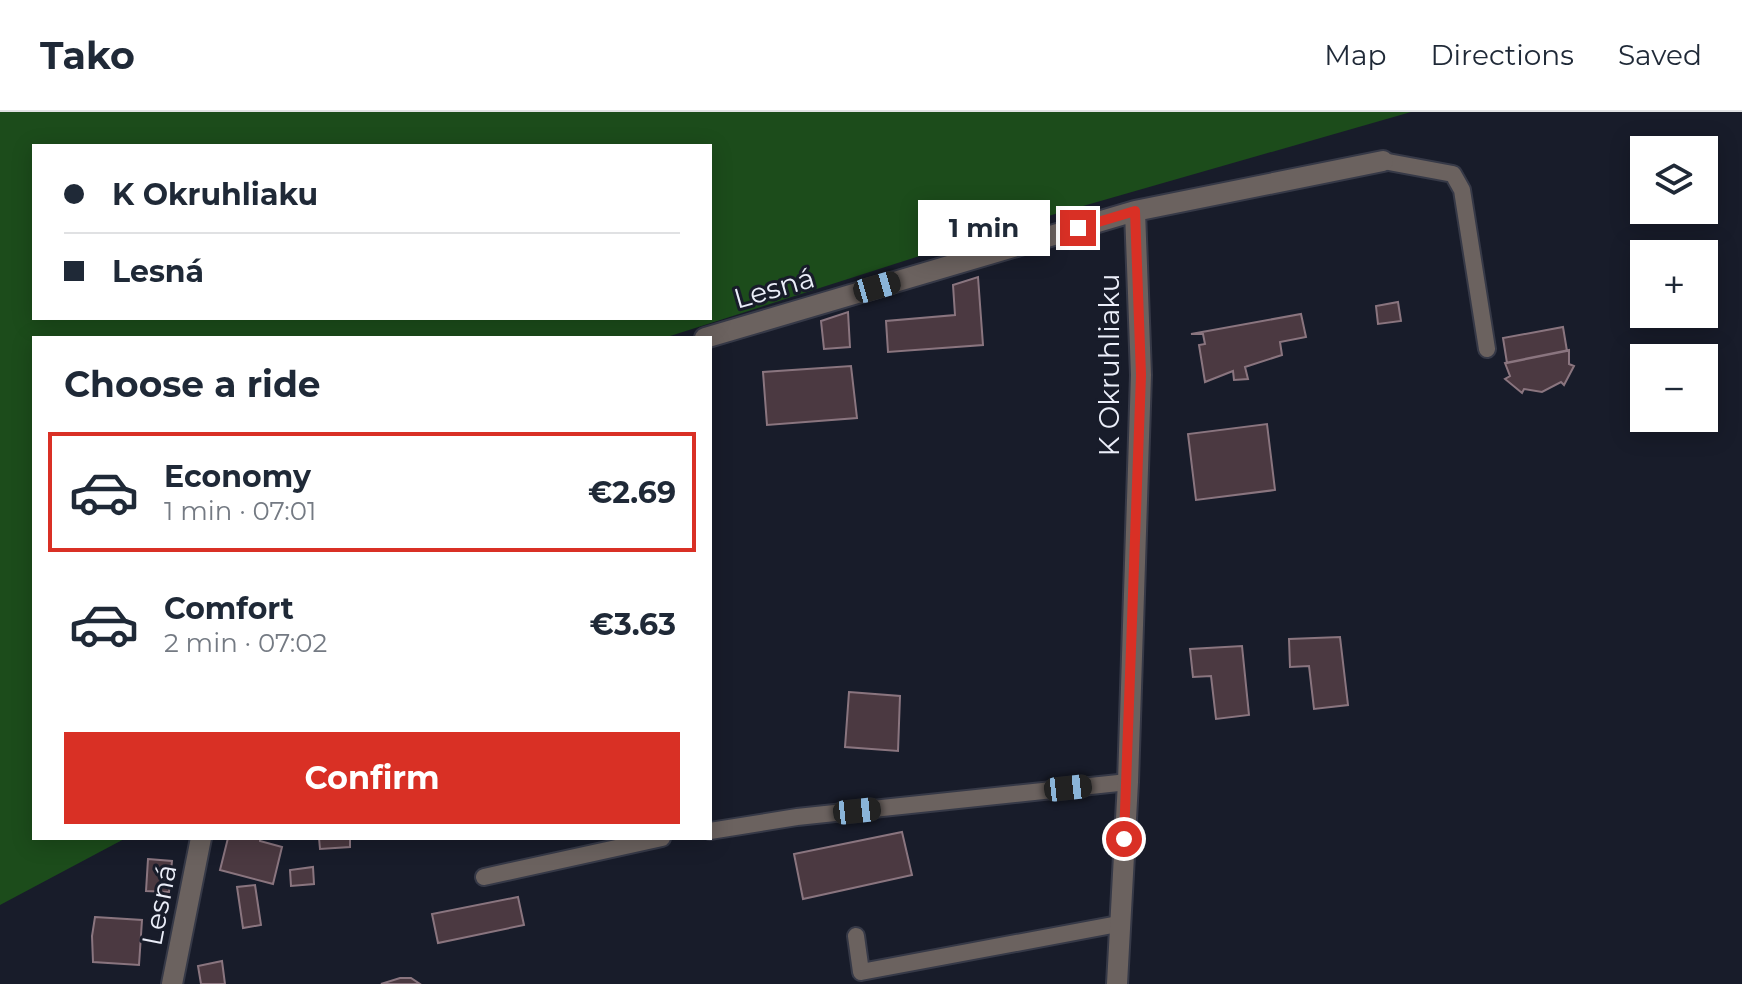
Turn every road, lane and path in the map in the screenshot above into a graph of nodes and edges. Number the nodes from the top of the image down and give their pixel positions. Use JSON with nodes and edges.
{"nodes":[{"id":1,"x":1383,"y":161,"type":"joint"},
{"id":2,"x":1135,"y":211,"type":"junction"},
{"id":3,"x":712,"y":336,"type":"edge"},
{"id":4,"x":1487,"y":349,"type":"dead end"},
{"id":5,"x":1128,"y":782,"type":"junction"},
{"id":6,"x":712,"y":831,"type":"edge"},
{"id":7,"x":201,"y":840,"type":"edge"},
{"id":8,"x":653,"y":840,"type":"edge"},
{"id":9,"x":484,"y":877,"type":"dead end"},
{"id":10,"x":1118,"y":924,"type":"junction"},
{"id":11,"x":856,"y":936,"type":"dead end"},
{"id":12,"x":172,"y":984,"type":"edge"},
{"id":13,"x":1117,"y":984,"type":"edge"}],
"edges":[{"from":1,"to":2,"type":"street"},
{"from":1,"to":4,"type":"lane"},
{"from":2,"to":3,"type":"street","name":"Lesná"},
{"from":2,"to":5,"type":"street","name":"K Okruhliaku"},
{"from":5,"to":6,"type":"lane"},
{"from":5,"to":10,"type":"street","name":"K Okruhliaku"},
{"from":7,"to":12,"type":"street","name":"Lesná"},
{"from":8,"to":9,"type":"lane"},
{"from":10,"to":11,"type":"lane"},
{"from":10,"to":13,"type":"street","name":"K Okruhliaku"}]}
